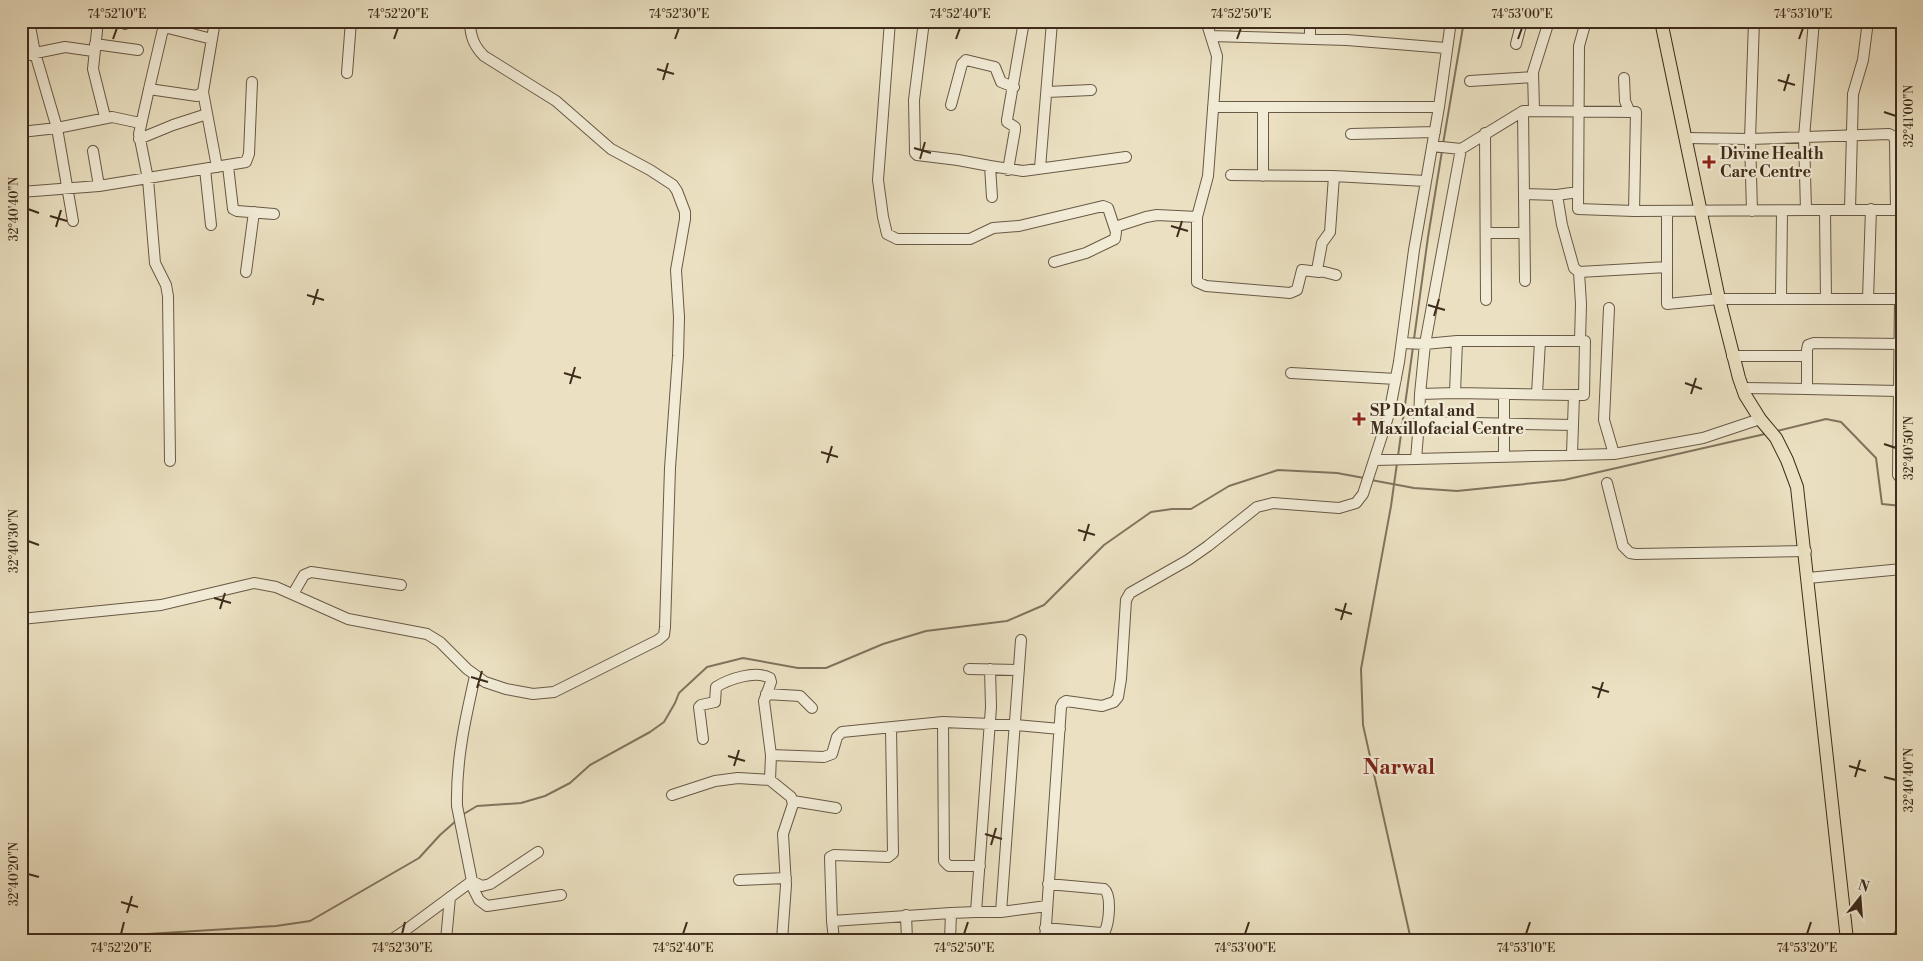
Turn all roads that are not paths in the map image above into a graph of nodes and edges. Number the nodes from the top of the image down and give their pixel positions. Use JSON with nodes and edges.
{"nodes":[{"id":1,"x":29,"y":21,"type":"edge"},
{"id":2,"x":98,"y":21,"type":"edge"},
{"id":3,"x":215,"y":21,"type":"edge"},
{"id":4,"x":351,"y":21,"type":"edge"},
{"id":5,"x":470,"y":21,"type":"edge"},
{"id":6,"x":890,"y":21,"type":"edge"},
{"id":7,"x":1206,"y":21,"type":"edge"},
{"id":8,"x":1310,"y":21,"type":"edge"},
{"id":9,"x":1451,"y":21,"type":"edge"},
{"id":10,"x":1522,"y":21,"type":"edge"},
{"id":11,"x":1549,"y":21,"type":"edge"},
{"id":12,"x":1586,"y":21,"type":"edge"},
{"id":13,"x":1661,"y":21,"type":"edge"},
{"id":14,"x":1754,"y":21,"type":"edge"},
{"id":15,"x":1814,"y":21,"type":"edge"},
{"id":16,"x":1868,"y":21,"type":"edge"},
{"id":17,"x":1024,"y":22,"type":"edge"},
{"id":18,"x":1053,"y":22,"type":"edge"},
{"id":19,"x":923,"y":29,"type":"dead end"},
{"id":20,"x":1211,"y":36,"type":"junction"},
{"id":21,"x":1310,"y":38,"type":"junction"},
{"id":22,"x":212,"y":39,"type":"junction"},
{"id":23,"x":1516,"y":44,"type":"dead end"},
{"id":24,"x":94,"y":47,"type":"junction"},
{"id":25,"x":1446,"y":48,"type":"junction"},
{"id":26,"x":138,"y":50,"type":"dead end"},
{"id":27,"x":35,"y":53,"type":"junction"},
{"id":28,"x":21,"y":56,"type":"edge"},
{"id":29,"x":347,"y":73,"type":"dead end"},
{"id":30,"x":1533,"y":77,"type":"junction"},
{"id":31,"x":1624,"y":78,"type":"dead end"},
{"id":32,"x":1470,"y":81,"type":"dead end"},
{"id":33,"x":252,"y":82,"type":"dead end"},
{"id":34,"x":1014,"y":87,"type":"junction"},
{"id":35,"x":149,"y":89,"type":"junction"},
{"id":36,"x":1091,"y":90,"type":"dead end"},
{"id":37,"x":203,"y":92,"type":"junction"},
{"id":38,"x":1047,"y":92,"type":"junction"},
{"id":39,"x":951,"y":105,"type":"dead end"},
{"id":40,"x":1213,"y":107,"type":"junction"},
{"id":41,"x":1263,"y":107,"type":"junction"},
{"id":42,"x":1439,"y":107,"type":"junction"},
{"id":43,"x":1528,"y":110,"type":"junction"},
{"id":44,"x":1578,"y":111,"type":"junction"},
{"id":45,"x":1626,"y":112,"type":"junction"},
{"id":46,"x":207,"y":114,"type":"junction"},
{"id":47,"x":105,"y":117,"type":"junction"},
{"id":48,"x":140,"y":123,"type":"junction"},
{"id":49,"x":57,"y":128,"type":"junction"},
{"id":50,"x":21,"y":132,"type":"edge"},
{"id":51,"x":1435,"y":132,"type":"junction"},
{"id":52,"x":1486,"y":133,"type":"junction"},
{"id":53,"x":1351,"y":134,"type":"dead end"},
{"id":54,"x":1852,"y":135,"type":"junction"},
{"id":55,"x":1804,"y":137,"type":"junction"},
{"id":56,"x":1686,"y":138,"type":"junction"},
{"id":57,"x":139,"y":139,"type":"junction"},
{"id":58,"x":1750,"y":139,"type":"junction"},
{"id":59,"x":1432,"y":146,"type":"junction"},
{"id":60,"x":1461,"y":149,"type":"junction"},
{"id":61,"x":93,"y":151,"type":"dead end"},
{"id":62,"x":1126,"y":157,"type":"dead end"},
{"id":63,"x":228,"y":166,"type":"junction"},
{"id":64,"x":990,"y":166,"type":"junction"},
{"id":65,"x":217,"y":167,"type":"junction"},
{"id":66,"x":1040,"y":168,"type":"junction"},
{"id":67,"x":205,"y":169,"type":"junction"},
{"id":68,"x":1008,"y":170,"type":"junction"},
{"id":69,"x":1232,"y":175,"type":"dead end"},
{"id":70,"x":1263,"y":176,"type":"junction"},
{"id":71,"x":1334,"y":176,"type":"junction"},
{"id":72,"x":148,"y":179,"type":"junction"},
{"id":73,"x":1425,"y":181,"type":"junction"},
{"id":74,"x":98,"y":186,"type":"junction"},
{"id":75,"x":66,"y":188,"type":"junction"},
{"id":76,"x":21,"y":192,"type":"edge"},
{"id":77,"x":1578,"y":192,"type":"junction"},
{"id":78,"x":1524,"y":194,"type":"junction"},
{"id":79,"x":1557,"y":195,"type":"junction"},
{"id":80,"x":992,"y":197,"type":"dead end"},
{"id":81,"x":1850,"y":209,"type":"junction"},
{"id":82,"x":1872,"y":209,"type":"junction"},
{"id":83,"x":1701,"y":210,"type":"junction"},
{"id":84,"x":1806,"y":210,"type":"junction"},
{"id":85,"x":1825,"y":210,"type":"junction"},
{"id":86,"x":1899,"y":210,"type":"edge"},
{"id":87,"x":1667,"y":211,"type":"junction"},
{"id":88,"x":1752,"y":211,"type":"junction"},
{"id":89,"x":1782,"y":211,"type":"junction"},
{"id":90,"x":254,"y":212,"type":"junction"},
{"id":91,"x":1634,"y":212,"type":"junction"},
{"id":92,"x":274,"y":214,"type":"dead end"},
{"id":93,"x":1197,"y":217,"type":"junction"},
{"id":94,"x":73,"y":221,"type":"dead end"},
{"id":95,"x":211,"y":224,"type":"dead end"},
{"id":96,"x":1115,"y":227,"type":"junction"},
{"id":97,"x":1486,"y":233,"type":"junction"},
{"id":98,"x":1524,"y":233,"type":"junction"},
{"id":99,"x":1054,"y":262,"type":"dead end"},
{"id":100,"x":1667,"y":267,"type":"junction"},
{"id":101,"x":246,"y":272,"type":"dead end"},
{"id":102,"x":1319,"y":272,"type":"junction"},
{"id":103,"x":1579,"y":272,"type":"junction"},
{"id":104,"x":1336,"y":275,"type":"dead end"},
{"id":105,"x":1525,"y":281,"type":"dead end"},
{"id":106,"x":1781,"y":298,"type":"junction"},
{"id":107,"x":1719,"y":299,"type":"junction"},
{"id":108,"x":1826,"y":299,"type":"junction"},
{"id":109,"x":1868,"y":299,"type":"junction"},
{"id":110,"x":1901,"y":299,"type":"edge"},
{"id":111,"x":1486,"y":300,"type":"dead end"},
{"id":112,"x":1609,"y":308,"type":"dead end"},
{"id":113,"x":1540,"y":341,"type":"junction"},
{"id":114,"x":1580,"y":341,"type":"junction"},
{"id":115,"x":1457,"y":342,"type":"junction"},
{"id":116,"x":1414,"y":344,"type":"junction"},
{"id":117,"x":1900,"y":344,"type":"edge"},
{"id":118,"x":1732,"y":356,"type":"junction"},
{"id":119,"x":1806,"y":356,"type":"junction"},
{"id":120,"x":1291,"y":373,"type":"dead end"},
{"id":121,"x":1396,"y":379,"type":"junction"},
{"id":122,"x":1742,"y":388,"type":"junction"},
{"id":123,"x":1807,"y":389,"type":"junction"},
{"id":124,"x":1898,"y":391,"type":"junction"},
{"id":125,"x":1455,"y":392,"type":"junction"},
{"id":126,"x":1420,"y":394,"type":"junction"},
{"id":127,"x":1504,"y":394,"type":"junction"},
{"id":128,"x":1537,"y":394,"type":"junction"},
{"id":129,"x":1574,"y":395,"type":"junction"},
{"id":130,"x":1419,"y":422,"type":"junction"},
{"id":131,"x":1504,"y":423,"type":"junction"},
{"id":132,"x":1573,"y":425,"type":"junction"},
{"id":133,"x":1768,"y":428,"type":"junction"},
{"id":134,"x":1572,"y":454,"type":"junction"},
{"id":135,"x":1614,"y":454,"type":"junction"},
{"id":136,"x":1504,"y":456,"type":"junction"},
{"id":137,"x":1416,"y":459,"type":"junction"},
{"id":138,"x":170,"y":461,"type":"dead end"},
{"id":139,"x":1373,"y":464,"type":"junction"},
{"id":140,"x":1902,"y":480,"type":"edge"},
{"id":141,"x":1608,"y":483,"type":"dead end"},
{"id":142,"x":1806,"y":551,"type":"junction"},
{"id":143,"x":1902,"y":568,"type":"edge"},
{"id":144,"x":1808,"y":578,"type":"junction"},
{"id":145,"x":401,"y":586,"type":"dead end"},
{"id":146,"x":293,"y":594,"type":"junction"},
{"id":147,"x":21,"y":619,"type":"edge"},
{"id":148,"x":1021,"y":640,"type":"dead end"},
{"id":149,"x":969,"y":669,"type":"dead end"},
{"id":150,"x":990,"y":669,"type":"junction"},
{"id":151,"x":1019,"y":670,"type":"junction"},
{"id":152,"x":475,"y":676,"type":"junction"},
{"id":153,"x":766,"y":694,"type":"junction"},
{"id":154,"x":812,"y":708,"type":"dead end"},
{"id":155,"x":943,"y":722,"type":"junction"},
{"id":156,"x":990,"y":724,"type":"junction"},
{"id":157,"x":1015,"y":725,"type":"junction"},
{"id":158,"x":891,"y":728,"type":"junction"},
{"id":159,"x":1060,"y":729,"type":"junction"},
{"id":160,"x":703,"y":739,"type":"dead end"},
{"id":161,"x":771,"y":755,"type":"junction"},
{"id":162,"x":770,"y":780,"type":"junction"},
{"id":163,"x":672,"y":795,"type":"dead end"},
{"id":164,"x":793,"y":801,"type":"junction"},
{"id":165,"x":836,"y":808,"type":"dead end"},
{"id":166,"x":538,"y":852,"type":"dead end"},
{"id":167,"x":980,"y":866,"type":"junction"},
{"id":168,"x":786,"y":878,"type":"junction"},
{"id":169,"x":739,"y":880,"type":"dead end"},
{"id":170,"x":472,"y":883,"type":"junction"},
{"id":171,"x":1048,"y":884,"type":"junction"},
{"id":172,"x":562,"y":894,"type":"dead end"},
{"id":173,"x":450,"y":896,"type":"junction"},
{"id":174,"x":1047,"y":906,"type":"junction"},
{"id":175,"x":976,"y":912,"type":"junction"},
{"id":176,"x":1001,"y":912,"type":"junction"},
{"id":177,"x":951,"y":913,"type":"junction"},
{"id":178,"x":906,"y":915,"type":"junction"},
{"id":179,"x":832,"y":921,"type":"junction"},
{"id":180,"x":1045,"y":928,"type":"junction"},
{"id":181,"x":1902,"y":930,"type":"edge"},
{"id":182,"x":403,"y":936,"type":"edge"},
{"id":183,"x":390,"y":940,"type":"edge"},
{"id":184,"x":446,"y":940,"type":"edge"},
{"id":185,"x":782,"y":940,"type":"edge"},
{"id":186,"x":834,"y":940,"type":"edge"},
{"id":187,"x":907,"y":940,"type":"edge"},
{"id":188,"x":950,"y":940,"type":"edge"},
{"id":189,"x":1045,"y":940,"type":"edge"},
{"id":190,"x":1847,"y":940,"type":"edge"},
{"id":191,"x":1897,"y":940,"type":"edge"}],
"edges":[{"from":1,"to":27,"type":"street"},
{"from":2,"to":24,"type":"street"},
{"from":3,"to":22,"type":"street"},
{"from":4,"to":29,"type":"street"},
{"from":5,"to":152,"type":"street"},
{"from":6,"to":96,"type":"street"},
{"from":7,"to":20,"type":"street"},
{"from":8,"to":21,"type":"street"},
{"from":9,"to":25,"type":"street"},
{"from":10,"to":23,"type":"street"},
{"from":11,"to":30,"type":"street"},
{"from":12,"to":44,"type":"street"},
{"from":13,"to":56,"type":"main road"},
{"from":14,"to":58,"type":"street"},
{"from":15,"to":55,"type":"street"},
{"from":16,"to":54,"type":"street"},
{"from":17,"to":18,"type":"street"},
{"from":17,"to":34,"type":"street"},
{"from":18,"to":38,"type":"street"},
{"from":19,"to":64,"type":"street"},
{"from":20,"to":21,"type":"street"},
{"from":20,"to":40,"type":"street"},
{"from":21,"to":25,"type":"street"},
{"from":22,"to":35,"type":"street"},
{"from":22,"to":37,"type":"street"},
{"from":24,"to":26,"type":"street"},
{"from":24,"to":27,"type":"street"},
{"from":24,"to":47,"type":"street"},
{"from":25,"to":42,"type":"street"},
{"from":27,"to":28,"type":"street"},
{"from":27,"to":49,"type":"street"},
{"from":30,"to":32,"type":"street"},
{"from":30,"to":43,"type":"street"},
{"from":31,"to":45,"type":"street"},
{"from":33,"to":63,"type":"street"},
{"from":34,"to":39,"type":"street"},
{"from":34,"to":68,"type":"street"},
{"from":35,"to":37,"type":"street"},
{"from":35,"to":48,"type":"street"},
{"from":36,"to":38,"type":"street"},
{"from":37,"to":46,"type":"street"},
{"from":38,"to":66,"type":"street"},
{"from":40,"to":41,"type":"street"},
{"from":40,"to":93,"type":"street"},
{"from":41,"to":42,"type":"street"},
{"from":41,"to":70,"type":"street"},
{"from":42,"to":51,"type":"street"},
{"from":43,"to":44,"type":"street"},
{"from":43,"to":52,"type":"street"},
{"from":43,"to":78,"type":"street"},
{"from":44,"to":45,"type":"street"},
{"from":44,"to":77,"type":"street"},
{"from":45,"to":91,"type":"street"},
{"from":46,"to":57,"type":"street"},
{"from":46,"to":65,"type":"street"},
{"from":47,"to":48,"type":"street"},
{"from":47,"to":49,"type":"street"},
{"from":48,"to":57,"type":"street"},
{"from":49,"to":50,"type":"street"},
{"from":49,"to":75,"type":"street"},
{"from":51,"to":53,"type":"street"},
{"from":51,"to":59,"type":"street"},
{"from":52,"to":60,"type":"street"},
{"from":52,"to":97,"type":"street"},
{"from":54,"to":55,"type":"street"},
{"from":54,"to":81,"type":"street"},
{"from":54,"to":86,"type":"street"},
{"from":55,"to":58,"type":"street"},
{"from":55,"to":84,"type":"street"},
{"from":56,"to":58,"type":"street"},
{"from":56,"to":83,"type":"main road"},
{"from":57,"to":72,"type":"street"},
{"from":58,"to":88,"type":"street"},
{"from":59,"to":60,"type":"street"},
{"from":59,"to":73,"type":"street"},
{"from":60,"to":116,"type":"street"},
{"from":61,"to":74,"type":"street"},
{"from":62,"to":66,"type":"street"},
{"from":63,"to":65,"type":"street"},
{"from":63,"to":90,"type":"street"},
{"from":64,"to":68,"type":"street"},
{"from":64,"to":80,"type":"street"},
{"from":65,"to":67,"type":"street"},
{"from":66,"to":68,"type":"street"},
{"from":67,"to":72,"type":"street"},
{"from":67,"to":95,"type":"street"},
{"from":69,"to":70,"type":"street"},
{"from":70,"to":71,"type":"street"},
{"from":71,"to":73,"type":"street"},
{"from":71,"to":102,"type":"street"},
{"from":72,"to":74,"type":"street"},
{"from":72,"to":138,"type":"street"},
{"from":73,"to":116,"type":"street"},
{"from":74,"to":75,"type":"street"},
{"from":75,"to":76,"type":"street"},
{"from":75,"to":94,"type":"street"},
{"from":77,"to":79,"type":"street"},
{"from":77,"to":91,"type":"street"},
{"from":78,"to":79,"type":"street"},
{"from":78,"to":98,"type":"street"},
{"from":79,"to":103,"type":"street"},
{"from":81,"to":82,"type":"street"},
{"from":81,"to":85,"type":"street"},
{"from":82,"to":86,"type":"street"},
{"from":82,"to":109,"type":"street"},
{"from":83,"to":87,"type":"street"},
{"from":83,"to":88,"type":"street"},
{"from":83,"to":107,"type":"main road"},
{"from":84,"to":85,"type":"street"},
{"from":84,"to":89,"type":"street"},
{"from":85,"to":108,"type":"street"},
{"from":87,"to":91,"type":"street"},
{"from":87,"to":100,"type":"street"},
{"from":88,"to":89,"type":"street"},
{"from":89,"to":106,"type":"street"},
{"from":90,"to":92,"type":"street"},
{"from":90,"to":101,"type":"street"},
{"from":93,"to":96,"type":"street"},
{"from":93,"to":102,"type":"street"},
{"from":96,"to":99,"type":"street"},
{"from":97,"to":98,"type":"street"},
{"from":97,"to":111,"type":"street"},
{"from":98,"to":105,"type":"street"},
{"from":100,"to":103,"type":"street"},
{"from":100,"to":107,"type":"street"},
{"from":102,"to":104,"type":"street"},
{"from":103,"to":114,"type":"street"},
{"from":106,"to":107,"type":"street"},
{"from":106,"to":108,"type":"street"},
{"from":107,"to":118,"type":"main road"},
{"from":108,"to":109,"type":"street"},
{"from":109,"to":110,"type":"street"},
{"from":110,"to":117,"type":"street"},
{"from":112,"to":135,"type":"street"},
{"from":113,"to":114,"type":"street"},
{"from":113,"to":115,"type":"street"},
{"from":113,"to":128,"type":"street"},
{"from":114,"to":129,"type":"street"},
{"from":115,"to":116,"type":"street"},
{"from":115,"to":125,"type":"street"},
{"from":116,"to":121,"type":"street"},
{"from":116,"to":126,"type":"street"},
{"from":117,"to":119,"type":"street"},
{"from":117,"to":124,"type":"street"},
{"from":118,"to":119,"type":"street"},
{"from":118,"to":122,"type":"main road"},
{"from":119,"to":123,"type":"street"},
{"from":120,"to":121,"type":"street"},
{"from":121,"to":139,"type":"street"},
{"from":122,"to":123,"type":"street"},
{"from":122,"to":133,"type":"main road"},
{"from":123,"to":124,"type":"street"},
{"from":124,"to":140,"type":"street"},
{"from":125,"to":126,"type":"street"},
{"from":125,"to":127,"type":"street"},
{"from":126,"to":130,"type":"street"},
{"from":127,"to":128,"type":"street"},
{"from":127,"to":131,"type":"street"},
{"from":128,"to":129,"type":"street"},
{"from":129,"to":132,"type":"street"},
{"from":130,"to":131,"type":"street"},
{"from":130,"to":137,"type":"street"},
{"from":131,"to":132,"type":"street"},
{"from":131,"to":136,"type":"street"},
{"from":132,"to":134,"type":"street"},
{"from":133,"to":135,"type":"street"},
{"from":133,"to":142,"type":"main road"},
{"from":134,"to":135,"type":"street"},
{"from":134,"to":136,"type":"street"},
{"from":136,"to":137,"type":"street"},
{"from":137,"to":139,"type":"street"},
{"from":139,"to":159,"type":"street"},
{"from":141,"to":142,"type":"street"},
{"from":142,"to":144,"type":"main road"},
{"from":143,"to":144,"type":"street"},
{"from":144,"to":190,"type":"main road"},
{"from":145,"to":146,"type":"street"},
{"from":146,"to":147,"type":"street"},
{"from":146,"to":152,"type":"street"},
{"from":148,"to":151,"type":"street"},
{"from":149,"to":150,"type":"street"},
{"from":150,"to":151,"type":"street"},
{"from":150,"to":156,"type":"street"},
{"from":151,"to":157,"type":"street"},
{"from":152,"to":170,"type":"street"},
{"from":153,"to":154,"type":"street"},
{"from":153,"to":160,"type":"street"},
{"from":153,"to":161,"type":"street"},
{"from":155,"to":156,"type":"street"},
{"from":155,"to":158,"type":"street"},
{"from":155,"to":167,"type":"street"},
{"from":156,"to":157,"type":"street"},
{"from":156,"to":167,"type":"street"},
{"from":157,"to":159,"type":"street"},
{"from":157,"to":176,"type":"street"},
{"from":158,"to":161,"type":"street"},
{"from":158,"to":179,"type":"street"},
{"from":159,"to":171,"type":"street"},
{"from":161,"to":162,"type":"street"},
{"from":162,"to":163,"type":"street"},
{"from":162,"to":164,"type":"street"},
{"from":164,"to":165,"type":"street"},
{"from":164,"to":168,"type":"street"},
{"from":166,"to":170,"type":"street"},
{"from":167,"to":175,"type":"street"},
{"from":168,"to":169,"type":"street"},
{"from":168,"to":185,"type":"street"},
{"from":170,"to":172,"type":"street"},
{"from":170,"to":173,"type":"street"},
{"from":171,"to":174,"type":"street"},
{"from":171,"to":180,"type":"street"},
{"from":173,"to":182,"type":"street"},
{"from":173,"to":184,"type":"street"},
{"from":174,"to":176,"type":"street"},
{"from":174,"to":180,"type":"street"},
{"from":175,"to":176,"type":"street"},
{"from":175,"to":177,"type":"street"},
{"from":177,"to":178,"type":"street"},
{"from":177,"to":188,"type":"street"},
{"from":178,"to":179,"type":"street"},
{"from":178,"to":187,"type":"street"},
{"from":179,"to":186,"type":"street"},
{"from":180,"to":189,"type":"street"},
{"from":181,"to":191,"type":"street"},
{"from":182,"to":183,"type":"street"}]}
